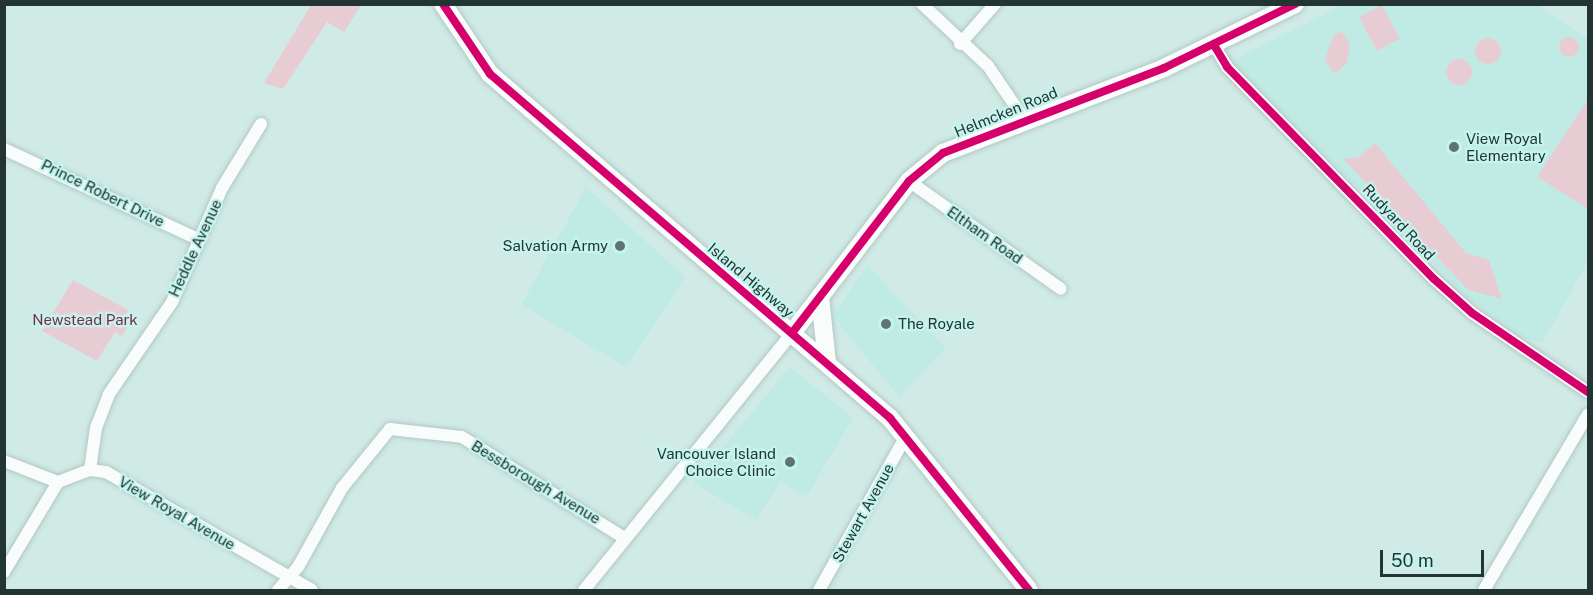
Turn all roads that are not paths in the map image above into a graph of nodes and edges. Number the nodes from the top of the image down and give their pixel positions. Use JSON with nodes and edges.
{"nodes":[{"id":1,"x":443,"y":4,"type":"edge"},
{"id":2,"x":922,"y":4,"type":"edge"},
{"id":3,"x":995,"y":4,"type":"edge"},
{"id":4,"x":1295,"y":4,"type":"edge"},
{"id":5,"x":960,"y":44,"type":"junction"},
{"id":6,"x":1214,"y":45,"type":"junction"},
{"id":7,"x":1024,"y":119,"type":"junction"},
{"id":8,"x":261,"y":124,"type":"dead end"},
{"id":9,"x":4,"y":149,"type":"edge"},
{"id":10,"x":909,"y":181,"type":"junction"},
{"id":11,"x":200,"y":240,"type":"junction"},
{"id":12,"x":1061,"y":289,"type":"dead end"},
{"id":13,"x":820,"y":297,"type":"junction"},
{"id":14,"x":792,"y":333,"type":"junction"},
{"id":15,"x":827,"y":362,"type":"junction"},
{"id":16,"x":1588,"y":392,"type":"edge"},
{"id":17,"x":1588,"y":414,"type":"edge"},
{"id":18,"x":906,"y":436,"type":"junction"},
{"id":19,"x":4,"y":461,"type":"edge"},
{"id":20,"x":90,"y":470,"type":"junction"},
{"id":21,"x":58,"y":482,"type":"junction"},
{"id":22,"x":624,"y":538,"type":"junction"},
{"id":23,"x":4,"y":572,"type":"edge"},
{"id":24,"x":289,"y":578,"type":"junction"},
{"id":25,"x":278,"y":591,"type":"edge"},
{"id":26,"x":312,"y":591,"type":"edge"},
{"id":27,"x":584,"y":591,"type":"edge"},
{"id":28,"x":819,"y":591,"type":"edge"},
{"id":29,"x":1029,"y":591,"type":"edge"},
{"id":30,"x":1484,"y":591,"type":"edge"}],
"edges":[{"from":1,"to":14,"type":"main road","name":"Island Highway"},
{"from":2,"to":5,"type":"street"},
{"from":3,"to":5,"type":"street"},
{"from":4,"to":6,"type":"main road","name":"Helmcken Road"},
{"from":5,"to":7,"type":"street"},
{"from":6,"to":7,"type":"main road","name":"Helmcken Road"},
{"from":6,"to":16,"type":"street","name":"Rudyard Road"},
{"from":7,"to":10,"type":"main road","name":"Helmcken Road"},
{"from":8,"to":11,"type":"street","name":"Heddle Avenue"},
{"from":9,"to":11,"type":"street","name":"Prince Robert Drive"},
{"from":10,"to":12,"type":"street","name":"Eltham Road"},
{"from":10,"to":13,"type":"main road","name":"Helmcken Road"},
{"from":11,"to":20,"type":"street","name":"Heddle Avenue"},
{"from":13,"to":14,"type":"main road","name":"Helmcken Road"},
{"from":13,"to":15,"type":"main road"},
{"from":14,"to":15,"type":"main road","name":"Island Highway"},
{"from":14,"to":22,"type":"street","name":"Helmcken Road"},
{"from":15,"to":18,"type":"main road","name":"Island Highway"},
{"from":17,"to":30,"type":"street"},
{"from":18,"to":28,"type":"street","name":"Stewart Avenue"},
{"from":18,"to":29,"type":"main road","name":"Island Highway"},
{"from":19,"to":21,"type":"street"},
{"from":20,"to":21,"type":"street"},
{"from":20,"to":24,"type":"street","name":"View Royal Avenue"},
{"from":21,"to":23,"type":"street"},
{"from":22,"to":24,"type":"street","name":"Bessborough Avenue"},
{"from":22,"to":27,"type":"street","name":"Helmcken Road"},
{"from":24,"to":25,"type":"street","name":"Bessborough Avenue"},
{"from":24,"to":26,"type":"street","name":"View Royal Avenue"}]}
